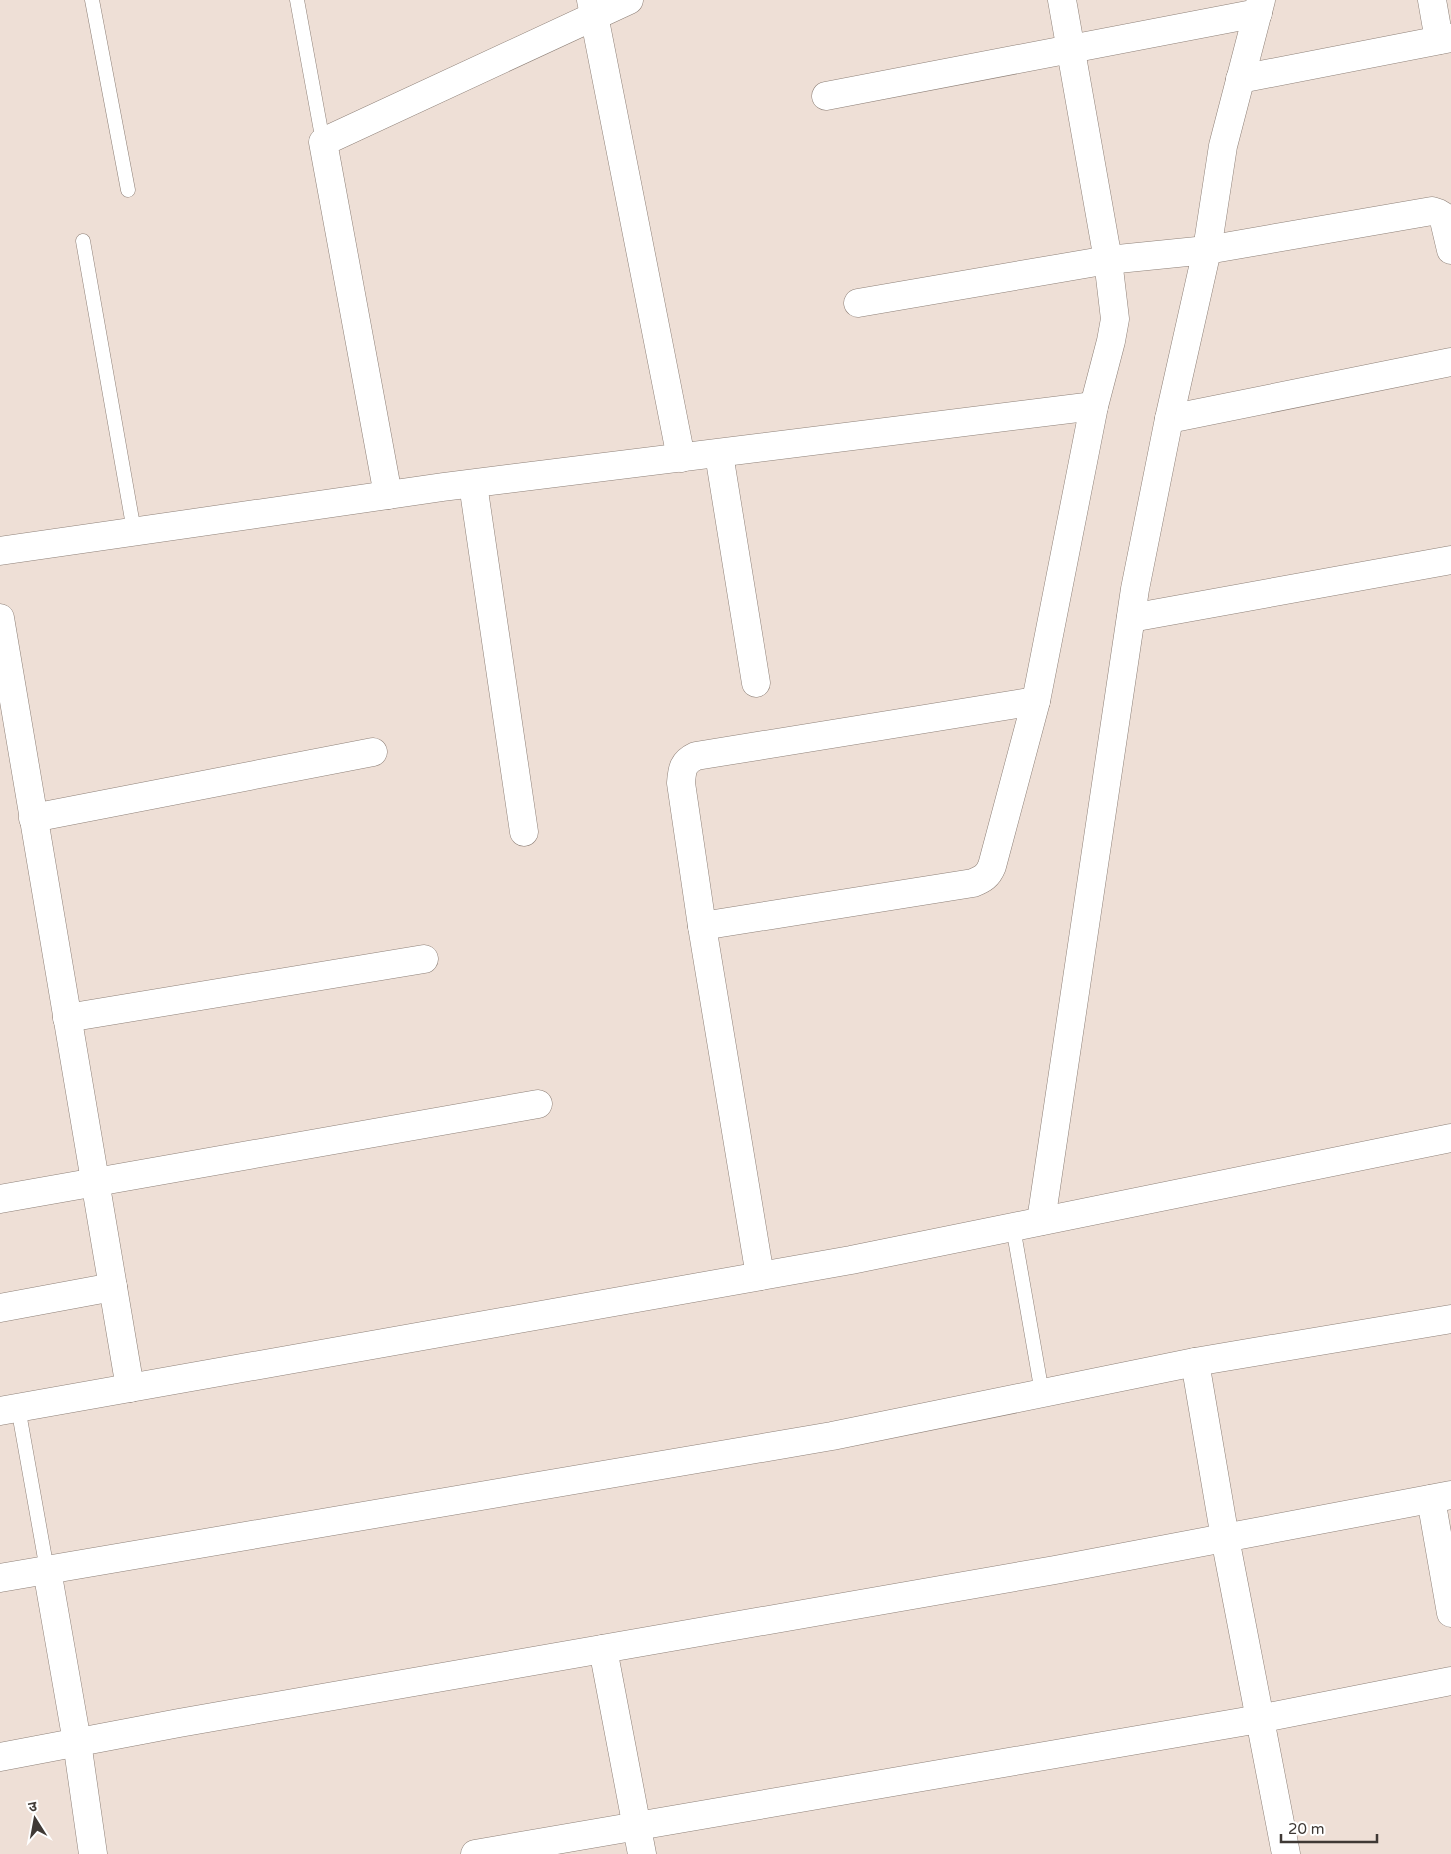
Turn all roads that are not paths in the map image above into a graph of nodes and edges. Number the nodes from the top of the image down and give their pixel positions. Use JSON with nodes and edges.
{"nodes":[{"id":1,"x":92,"y":0,"type":"edge"},
{"id":2,"x":297,"y":0,"type":"edge"},
{"id":3,"x":629,"y":0,"type":"edge"},
{"id":4,"x":1062,"y":0,"type":"edge"},
{"id":5,"x":1432,"y":0,"type":"edge"},
{"id":6,"x":1259,"y":7,"type":"edge"},
{"id":7,"x":592,"y":8,"type":"edge"},
{"id":8,"x":1445,"y":39,"type":"edge"},
{"id":9,"x":1071,"y":50,"type":"junction"},
{"id":10,"x":1240,"y":79,"type":"junction"},
{"id":11,"x":826,"y":96,"type":"dead end"},
{"id":12,"x":323,"y":142,"type":"junction"},
{"id":13,"x":128,"y":190,"type":"dead end"},
{"id":14,"x":83,"y":241,"type":"dead end"},
{"id":15,"x":1206,"y":250,"type":"junction"},
{"id":16,"x":1451,"y":250,"type":"edge"},
{"id":17,"x":1108,"y":260,"type":"junction"},
{"id":18,"x":858,"y":303,"type":"dead end"},
{"id":19,"x":1451,"y":362,"type":"edge"},
{"id":20,"x":1094,"y":406,"type":"junction"},
{"id":21,"x":1168,"y":419,"type":"junction"},
{"id":22,"x":719,"y":454,"type":"junction"},
{"id":23,"x":681,"y":458,"type":"junction"},
{"id":24,"x":472,"y":484,"type":"junction"},
{"id":25,"x":388,"y":495,"type":"junction"},
{"id":26,"x":134,"y":532,"type":"junction"},
{"id":27,"x":0,"y":551,"type":"edge"},
{"id":28,"x":1451,"y":560,"type":"edge"},
{"id":29,"x":0,"y":618,"type":"edge"},
{"id":30,"x":1131,"y":618,"type":"junction"},
{"id":31,"x":756,"y":683,"type":"dead end"},
{"id":32,"x":1036,"y":701,"type":"junction"},
{"id":33,"x":373,"y":752,"type":"dead end"},
{"id":34,"x":33,"y":818,"type":"junction"},
{"id":35,"x":524,"y":832,"type":"dead end"},
{"id":36,"x":702,"y":926,"type":"junction"},
{"id":37,"x":424,"y":959,"type":"dead end"},
{"id":38,"x":67,"y":1018,"type":"junction"},
{"id":39,"x":538,"y":1104,"type":"dead end"},
{"id":40,"x":1451,"y":1138,"type":"edge"},
{"id":41,"x":95,"y":1183,"type":"junction"},
{"id":42,"x":0,"y":1199,"type":"edge"},
{"id":43,"x":1041,"y":1221,"type":"junction"},
{"id":44,"x":1013,"y":1227,"type":"junction"},
{"id":45,"x":760,"y":1276,"type":"junction"},
{"id":46,"x":113,"y":1287,"type":"junction"},
{"id":47,"x":0,"y":1308,"type":"edge"},
{"id":48,"x":1451,"y":1320,"type":"edge"},
{"id":49,"x":1195,"y":1362,"type":"junction"},
{"id":50,"x":130,"y":1388,"type":"junction"},
{"id":51,"x":1042,"y":1393,"type":"junction"},
{"id":52,"x":9,"y":1409,"type":"edge"},
{"id":53,"x":1441,"y":1497,"type":"edge"},
{"id":54,"x":1225,"y":1538,"type":"junction"},
{"id":55,"x":47,"y":1570,"type":"junction"},
{"id":56,"x":0,"y":1578,"type":"edge"},
{"id":57,"x":1451,"y":1613,"type":"edge"},
{"id":58,"x":603,"y":1649,"type":"junction"},
{"id":59,"x":1451,"y":1680,"type":"edge"},
{"id":60,"x":1260,"y":1719,"type":"junction"},
{"id":61,"x":76,"y":1742,"type":"junction"},
{"id":62,"x":0,"y":1756,"type":"edge"},
{"id":63,"x":637,"y":1827,"type":"junction"},
{"id":64,"x":93,"y":1854,"type":"edge"},
{"id":65,"x":475,"y":1854,"type":"edge"},
{"id":66,"x":642,"y":1854,"type":"edge"},
{"id":67,"x":1286,"y":1854,"type":"edge"}],
"edges":[{"from":1,"to":13,"type":"lane"},
{"from":2,"to":12,"type":"lane"},
{"from":3,"to":7,"type":"street"},
{"from":4,"to":9,"type":"street"},
{"from":5,"to":8,"type":"street"},
{"from":6,"to":9,"type":"street"},
{"from":6,"to":10,"type":"street"},
{"from":7,"to":12,"type":"street"},
{"from":7,"to":23,"type":"street"},
{"from":8,"to":10,"type":"street"},
{"from":9,"to":11,"type":"street"},
{"from":9,"to":17,"type":"street"},
{"from":10,"to":15,"type":"street"},
{"from":12,"to":25,"type":"street"},
{"from":14,"to":26,"type":"lane"},
{"from":15,"to":16,"type":"street"},
{"from":15,"to":17,"type":"street"},
{"from":15,"to":21,"type":"street"},
{"from":17,"to":18,"type":"street"},
{"from":17,"to":20,"type":"street"},
{"from":19,"to":21,"type":"street"},
{"from":20,"to":22,"type":"street"},
{"from":20,"to":32,"type":"street"},
{"from":21,"to":30,"type":"street"},
{"from":22,"to":23,"type":"street"},
{"from":22,"to":31,"type":"street"},
{"from":23,"to":24,"type":"street"},
{"from":24,"to":25,"type":"street"},
{"from":24,"to":35,"type":"street"},
{"from":25,"to":26,"type":"street"},
{"from":26,"to":27,"type":"street"},
{"from":28,"to":30,"type":"street"},
{"from":29,"to":34,"type":"street"},
{"from":30,"to":43,"type":"street"},
{"from":32,"to":36,"type":"street"},
{"from":32,"to":36,"type":"street"},
{"from":33,"to":34,"type":"street"},
{"from":34,"to":38,"type":"street"},
{"from":36,"to":45,"type":"street"},
{"from":37,"to":38,"type":"street"},
{"from":38,"to":41,"type":"street"},
{"from":39,"to":41,"type":"street"},
{"from":40,"to":43,"type":"street"},
{"from":41,"to":42,"type":"street"},
{"from":41,"to":46,"type":"street"},
{"from":43,"to":44,"type":"street"},
{"from":44,"to":45,"type":"street"},
{"from":44,"to":51,"type":"lane"},
{"from":45,"to":50,"type":"street"},
{"from":46,"to":47,"type":"street"},
{"from":46,"to":50,"type":"street"},
{"from":48,"to":49,"type":"street"},
{"from":49,"to":51,"type":"street"},
{"from":49,"to":54,"type":"street"},
{"from":50,"to":52,"type":"street"},
{"from":51,"to":55,"type":"street"},
{"from":52,"to":55,"type":"lane"},
{"from":53,"to":54,"type":"street"},
{"from":53,"to":57,"type":"street"},
{"from":54,"to":58,"type":"street"},
{"from":54,"to":60,"type":"street"},
{"from":55,"to":56,"type":"street"},
{"from":55,"to":61,"type":"street"},
{"from":58,"to":61,"type":"street"},
{"from":58,"to":63,"type":"street"},
{"from":59,"to":60,"type":"street"},
{"from":60,"to":63,"type":"street"},
{"from":60,"to":67,"type":"street"},
{"from":61,"to":62,"type":"street"},
{"from":61,"to":64,"type":"street"},
{"from":63,"to":65,"type":"street"},
{"from":63,"to":66,"type":"street"}]}
